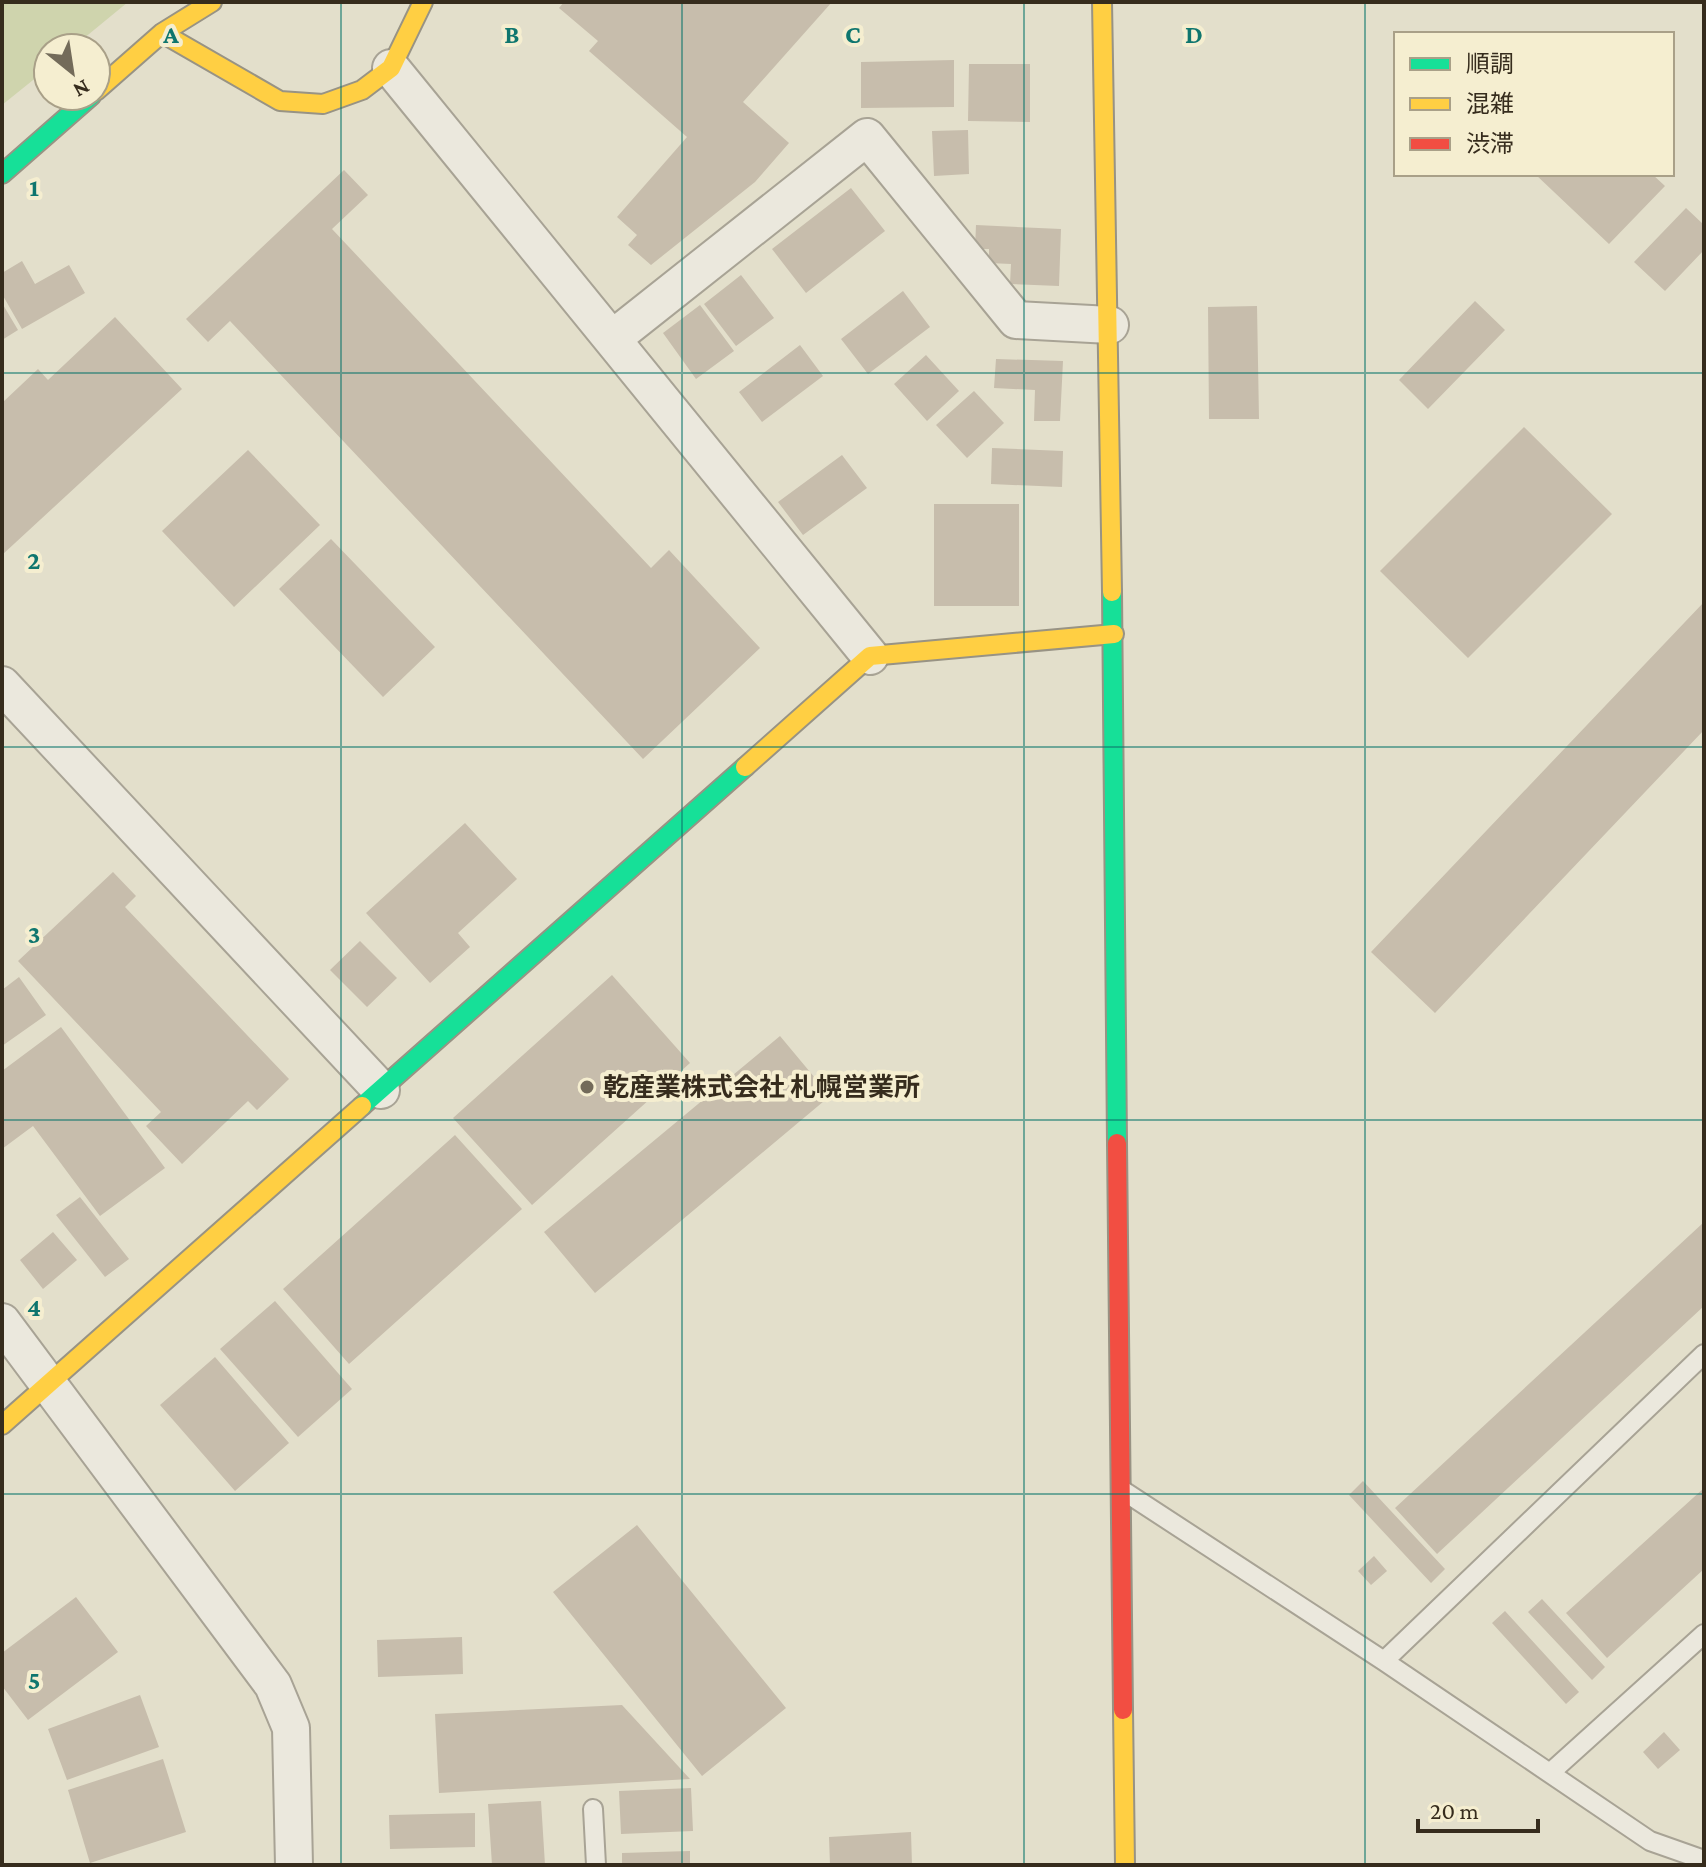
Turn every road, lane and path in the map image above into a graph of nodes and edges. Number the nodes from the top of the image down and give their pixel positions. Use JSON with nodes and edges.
{"nodes":[{"id":1,"x":182,"y":2,"type":"edge"},
{"id":2,"x":212,"y":2,"type":"edge"},
{"id":3,"x":423,"y":2,"type":"edge"},
{"id":4,"x":1102,"y":2,"type":"edge"},
{"id":5,"x":162,"y":33,"type":"junction"},
{"id":6,"x":391,"y":68,"type":"junction"},
{"id":7,"x":112,"y":77,"type":"edge"},
{"id":8,"x":73,"y":112,"type":"edge"},
{"id":9,"x":2,"y":174,"type":"edge"},
{"id":10,"x":1110,"y":325,"type":"junction"},
{"id":11,"x":612,"y":339,"type":"junction"},
{"id":12,"x":1114,"y":634,"type":"junction"},
{"id":13,"x":870,"y":656,"type":"junction"},
{"id":14,"x":2,"y":685,"type":"edge"},
{"id":15,"x":381,"y":1090,"type":"junction"},
{"id":16,"x":2,"y":1322,"type":"edge"},
{"id":17,"x":1704,"y":1354,"type":"edge"},
{"id":18,"x":48,"y":1385,"type":"junction"},
{"id":19,"x":2,"y":1425,"type":"edge"},
{"id":20,"x":1119,"y":1488,"type":"junction"},
{"id":21,"x":1704,"y":1634,"type":"edge"},
{"id":22,"x":1384,"y":1661,"type":"junction"},
{"id":23,"x":1550,"y":1773,"type":"junction"},
{"id":24,"x":593,"y":1809,"type":"dead end"},
{"id":25,"x":1704,"y":1860,"type":"edge"},
{"id":26,"x":294,"y":1865,"type":"edge"},
{"id":27,"x":596,"y":1865,"type":"edge"},
{"id":28,"x":1125,"y":1865,"type":"edge"}],
"edges":[{"from":1,"to":5,"type":"main road"},
{"from":2,"to":5,"type":"main road"},
{"from":3,"to":6,"type":"main road"},
{"from":4,"to":10,"type":"main road"},
{"from":5,"to":6,"type":"main road"},
{"from":5,"to":7,"type":"main road"},
{"from":6,"to":11,"type":"street"},
{"from":8,"to":9,"type":"main road"},
{"from":10,"to":11,"type":"street"},
{"from":10,"to":12,"type":"main road"},
{"from":11,"to":13,"type":"street"},
{"from":12,"to":13,"type":"main road"},
{"from":12,"to":20,"type":"main road"},
{"from":13,"to":15,"type":"main road"},
{"from":14,"to":15,"type":"street"},
{"from":15,"to":18,"type":"main road"},
{"from":16,"to":18,"type":"street"},
{"from":17,"to":22,"type":"lane"},
{"from":18,"to":19,"type":"main road"},
{"from":18,"to":26,"type":"street"},
{"from":20,"to":22,"type":"lane"},
{"from":20,"to":28,"type":"main road"},
{"from":21,"to":23,"type":"lane"},
{"from":22,"to":23,"type":"lane"},
{"from":23,"to":25,"type":"lane"},
{"from":24,"to":27,"type":"lane"}]}
